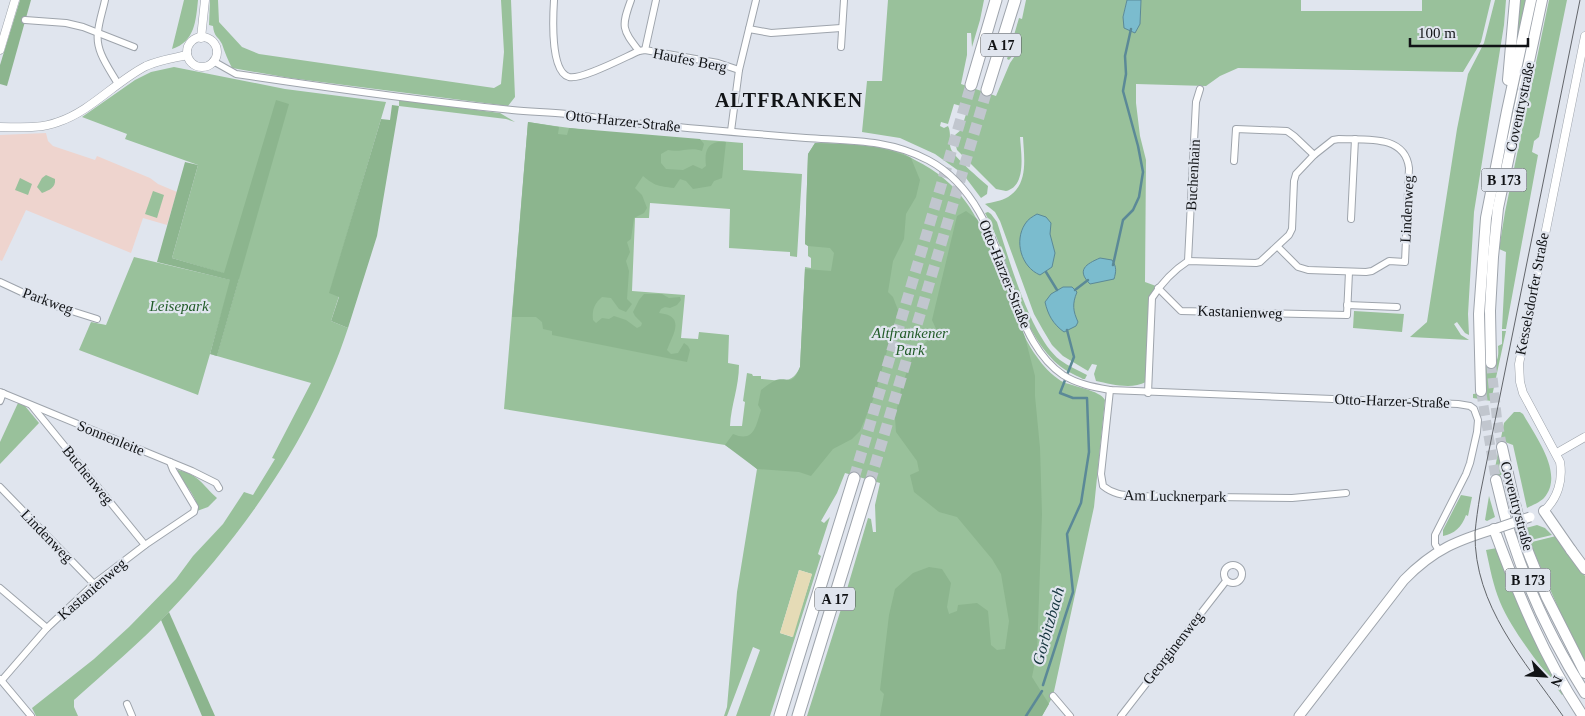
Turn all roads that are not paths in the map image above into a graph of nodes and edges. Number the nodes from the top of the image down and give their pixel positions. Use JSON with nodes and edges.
{"nodes":[{"id":1,"x":15,"y":0,"type":"edge"},
{"id":2,"x":105,"y":0,"type":"edge"},
{"id":3,"x":204,"y":0,"type":"edge"},
{"id":4,"x":554,"y":0,"type":"edge"},
{"id":5,"x":631,"y":0,"type":"edge"},
{"id":6,"x":656,"y":0,"type":"edge"},
{"id":7,"x":755,"y":0,"type":"edge"},
{"id":8,"x":844,"y":0,"type":"edge"},
{"id":9,"x":996,"y":0,"type":"edge"},
{"id":10,"x":1015,"y":0,"type":"edge"},
{"id":11,"x":1515,"y":0,"type":"edge"},
{"id":12,"x":1531,"y":0,"type":"edge"},
{"id":13,"x":1542,"y":0,"type":"edge"},
{"id":14,"x":25,"y":20,"type":"dead end"},
{"id":15,"x":841,"y":28,"type":"junction"},
{"id":16,"x":749,"y":29,"type":"junction"},
{"id":17,"x":97,"y":33,"type":"junction"},
{"id":18,"x":1585,"y":36,"type":"edge"},
{"id":19,"x":202,"y":38,"type":"junction"},
{"id":20,"x":134,"y":47,"type":"dead end"},
{"id":21,"x":841,"y":47,"type":"dead end"},
{"id":22,"x":0,"y":50,"type":"edge"},
{"id":23,"x":642,"y":51,"type":"junction"},
{"id":24,"x":187,"y":55,"type":"junction"},
{"id":25,"x":213,"y":61,"type":"junction"},
{"id":26,"x":739,"y":70,"type":"junction"},
{"id":27,"x":118,"y":84,"type":"junction"},
{"id":28,"x":971,"y":85,"type":"tunnel mouth"},
{"id":29,"x":1200,"y":89,"type":"dead end"},
{"id":30,"x":987,"y":90,"type":"tunnel mouth"},
{"id":31,"x":1507,"y":111,"type":"junction"},
{"id":32,"x":0,"y":127,"type":"edge"},
{"id":33,"x":731,"y":131,"type":"junction"},
{"id":34,"x":1355,"y":140,"type":"junction"},
{"id":35,"x":1314,"y":155,"type":"junction"},
{"id":36,"x":1234,"y":161,"type":"dead end"},
{"id":37,"x":1351,"y":219,"type":"dead end"},
{"id":38,"x":1277,"y":246,"type":"junction"},
{"id":39,"x":1188,"y":261,"type":"junction"},
{"id":40,"x":1349,"y":272,"type":"junction"},
{"id":41,"x":0,"y":282,"type":"edge"},
{"id":42,"x":1158,"y":288,"type":"junction"},
{"id":43,"x":1347,"y":305,"type":"junction"},
{"id":44,"x":1397,"y":307,"type":"dead end"},
{"id":45,"x":97,"y":319,"type":"dead end"},
{"id":46,"x":1490,"y":363,"type":"tunnel mouth"},
{"id":47,"x":1110,"y":390,"type":"junction"},
{"id":48,"x":1481,"y":391,"type":"tunnel mouth"},
{"id":49,"x":2,"y":392,"type":"edge"},
{"id":50,"x":1148,"y":393,"type":"junction"},
{"id":51,"x":0,"y":401,"type":"edge"},
{"id":52,"x":31,"y":405,"type":"junction"},
{"id":53,"x":1585,"y":437,"type":"edge"},
{"id":54,"x":1502,"y":447,"type":"tunnel mouth"},
{"id":55,"x":1557,"y":453,"type":"junction"},
{"id":56,"x":170,"y":462,"type":"junction"},
{"id":57,"x":854,"y":478,"type":"tunnel mouth"},
{"id":58,"x":1496,"y":480,"type":"tunnel mouth"},
{"id":59,"x":870,"y":482,"type":"tunnel mouth"},
{"id":60,"x":0,"y":487,"type":"edge"},
{"id":61,"x":219,"y":488,"type":"dead end"},
{"id":62,"x":1346,"y":493,"type":"dead end"},
{"id":63,"x":1544,"y":511,"type":"junction"},
{"id":64,"x":1496,"y":528,"type":"junction"},
{"id":65,"x":144,"y":545,"type":"junction"},
{"id":66,"x":1439,"y":551,"type":"junction"},
{"id":67,"x":1585,"y":569,"type":"edge"},
{"id":68,"x":1226,"y":581,"type":"dead end"},
{"id":69,"x":94,"y":584,"type":"junction"},
{"id":70,"x":0,"y":588,"type":"edge"},
{"id":71,"x":47,"y":628,"type":"junction"},
{"id":72,"x":1585,"y":673,"type":"edge"},
{"id":73,"x":1,"y":679,"type":"edge"},
{"id":74,"x":1585,"y":693,"type":"edge"},
{"id":75,"x":1054,"y":696,"type":"dead end"},
{"id":76,"x":127,"y":704,"type":"dead end"},
{"id":77,"x":28,"y":715,"type":"edge"},
{"id":78,"x":132,"y":716,"type":"edge"},
{"id":79,"x":780,"y":716,"type":"edge"},
{"id":80,"x":798,"y":716,"type":"edge"},
{"id":81,"x":1070,"y":716,"type":"edge"},
{"id":82,"x":1121,"y":716,"type":"edge"},
{"id":83,"x":1299,"y":716,"type":"edge"},
{"id":84,"x":1583,"y":716,"type":"edge"}],
"edges":[{"from":1,"to":22,"type":"street"},
{"from":2,"to":17,"type":"street"},
{"from":3,"to":19,"type":"street"},
{"from":4,"to":23,"type":"street"},
{"from":5,"to":23,"type":"street","name":"Haufes Berg"},
{"from":6,"to":23,"type":"street"},
{"from":7,"to":16,"type":"street"},
{"from":8,"to":15,"type":"street"},
{"from":9,"to":28,"type":"highway","number":"A 17"},
{"from":10,"to":30,"type":"highway","number":"A 17"},
{"from":11,"to":31,"type":"main road"},
{"from":12,"to":31,"type":"main road","number":"B 173"},
{"from":13,"to":46,"type":"main road","name":"Coventrystraße","number":"B 173"},
{"from":14,"to":17,"type":"street"},
{"from":15,"to":16,"type":"street"},
{"from":15,"to":21,"type":"street"},
{"from":16,"to":26,"type":"street"},
{"from":17,"to":20,"type":"street"},
{"from":17,"to":27,"type":"street"},
{"from":18,"to":55,"type":"street","name":"Kesselsdorfer Straße"},
{"from":19,"to":24,"type":"street"},
{"from":19,"to":25,"type":"street"},
{"from":23,"to":26,"type":"street","name":"Haufes Berg"},
{"from":24,"to":25,"type":"street"},
{"from":24,"to":27,"type":"street"},
{"from":25,"to":33,"type":"street","name":"Otto-Harzer-Straße"},
{"from":26,"to":33,"type":"street"},
{"from":27,"to":32,"type":"street"},
{"from":29,"to":39,"type":"street","name":"Buchenhain"},
{"from":31,"to":48,"type":"main road","number":"B 173"},
{"from":33,"to":47,"type":"street","name":"Otto-Harzer-Straße"},
{"from":34,"to":35,"type":"street"},
{"from":34,"to":37,"type":"street"},
{"from":34,"to":40,"type":"street","name":"Lindenweg"},
{"from":35,"to":36,"type":"street"},
{"from":35,"to":38,"type":"street"},
{"from":38,"to":39,"type":"street"},
{"from":38,"to":40,"type":"street","name":"Lindenweg"},
{"from":39,"to":42,"type":"street"},
{"from":40,"to":43,"type":"street"},
{"from":41,"to":45,"type":"street","name":"Parkweg"},
{"from":42,"to":43,"type":"street","name":"Kastanienweg"},
{"from":42,"to":50,"type":"street"},
{"from":43,"to":44,"type":"street"},
{"from":47,"to":50,"type":"street","name":"Otto-Harzer-Straße"},
{"from":47,"to":62,"type":"street","name":"Am Lucknerpark"},
{"from":49,"to":51,"type":"street"},
{"from":49,"to":52,"type":"street","name":"Sonnenleite"},
{"from":50,"to":66,"type":"street","name":"Otto-Harzer-Straße"},
{"from":52,"to":56,"type":"street","name":"Sonnenleite"},
{"from":52,"to":65,"type":"street","name":"Buchenweg"},
{"from":53,"to":55,"type":"street"},
{"from":54,"to":72,"type":"main road","name":"Coventrystraße","number":"B 173"},
{"from":55,"to":63,"type":"street","name":"Kesselsdorfer Straße"},
{"from":56,"to":61,"type":"street","name":"Sonnenleite"},
{"from":56,"to":65,"type":"street","name":"Kastanienweg"},
{"from":57,"to":79,"type":"highway","number":"A 17"},
{"from":58,"to":74,"type":"main road","number":"B 173"},
{"from":59,"to":80,"type":"highway","number":"A 17"},
{"from":60,"to":69,"type":"street","name":"Lindenweg"},
{"from":63,"to":64,"type":"main road","bridge":true},
{"from":63,"to":67,"type":"main road"},
{"from":64,"to":66,"type":"main road"},
{"from":64,"to":84,"type":"main road"},
{"from":65,"to":69,"type":"street","name":"Kastanienweg"},
{"from":66,"to":83,"type":"main road"},
{"from":68,"to":82,"type":"street","name":"Georginenweg"},
{"from":69,"to":71,"type":"street","name":"Kastanienweg"},
{"from":70,"to":71,"type":"street"},
{"from":71,"to":73,"type":"street","name":"Kastanienweg"},
{"from":73,"to":77,"type":"street"},
{"from":75,"to":81,"type":"street"},
{"from":76,"to":78,"type":"street"}]}
